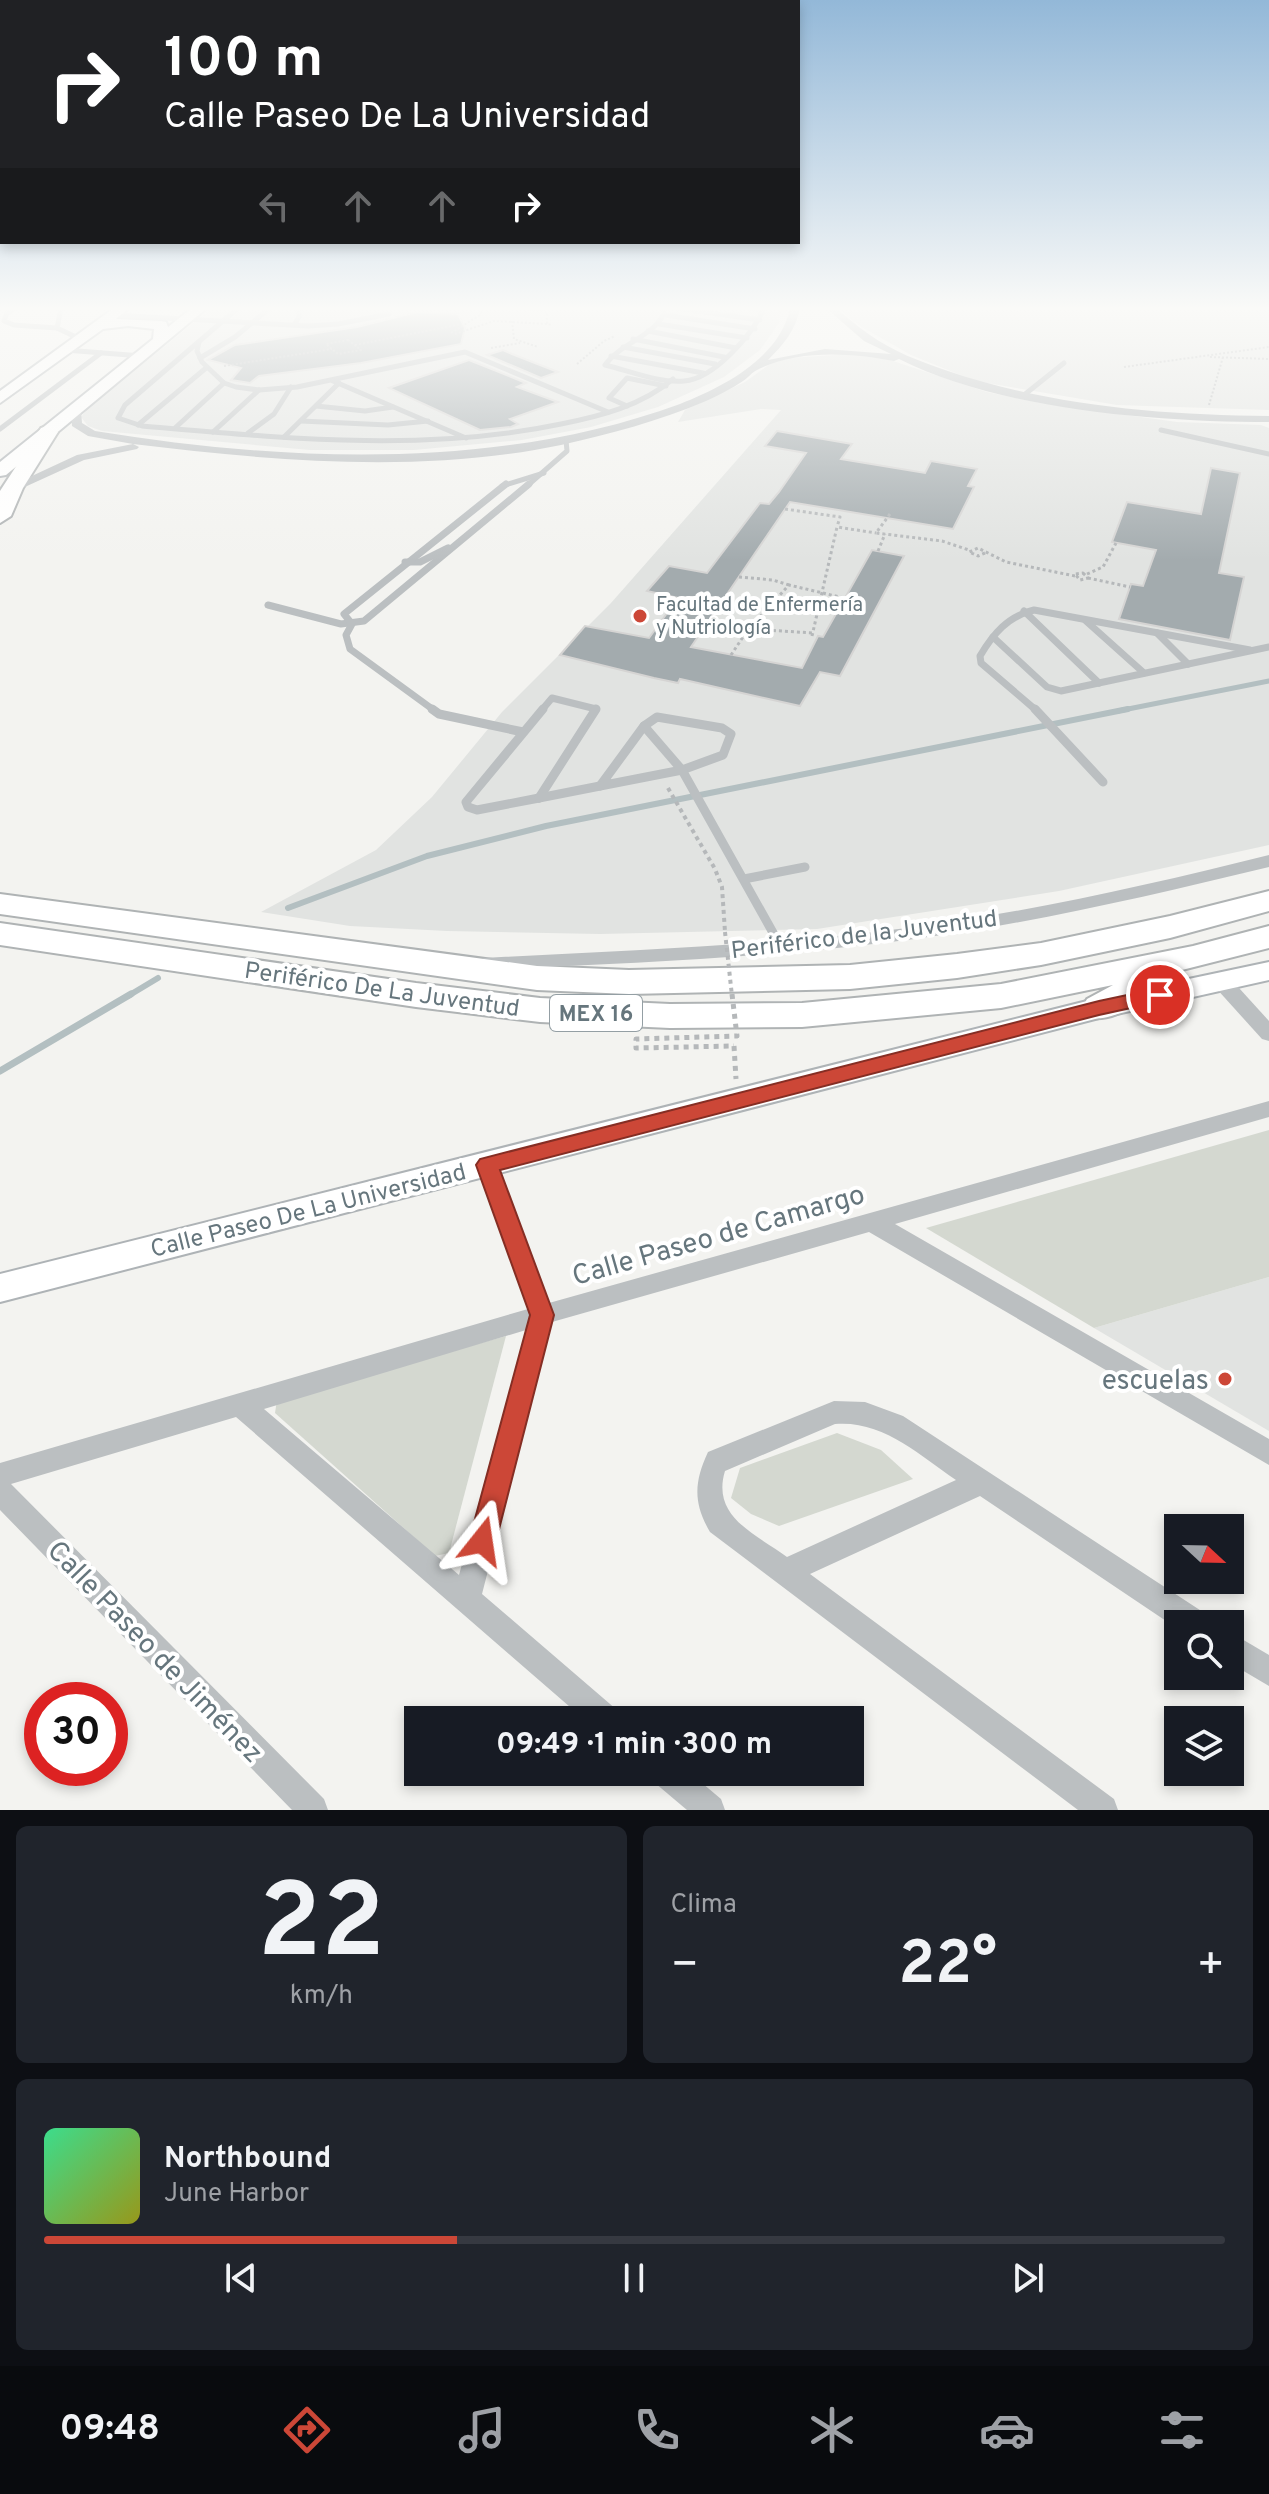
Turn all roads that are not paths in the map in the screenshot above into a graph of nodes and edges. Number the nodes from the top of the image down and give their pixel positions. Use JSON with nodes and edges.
{"nodes":[{"id":1,"x":49,"y":392,"type":"edge"},
{"id":2,"x":97,"y":392,"type":"edge"},
{"id":3,"x":140,"y":392,"type":"edge"},
{"id":4,"x":177,"y":392,"type":"edge"},
{"id":5,"x":214,"y":392,"type":"edge"},
{"id":6,"x":256,"y":392,"type":"edge"},
{"id":7,"x":289,"y":392,"type":"edge"},
{"id":8,"x":327,"y":392,"type":"edge"},
{"id":9,"x":360,"y":392,"type":"edge"},
{"id":10,"x":561,"y":392,"type":"edge"},
{"id":11,"x":614,"y":392,"type":"edge"},
{"id":12,"x":653,"y":392,"type":"edge"},
{"id":13,"x":713,"y":392,"type":"edge"},
{"id":14,"x":1014,"y":392,"type":"edge"},
{"id":15,"x":1027,"y":392,"type":"edge"},
{"id":16,"x":1024,"y":395,"type":"junction"},
{"id":17,"x":316,"y":406,"type":"junction"},
{"id":18,"x":627,"y":406,"type":"junction"},
{"id":19,"x":393,"y":407,"type":"junction"},
{"id":20,"x":76,"y":410,"type":"junction"},
{"id":21,"x":608,"y":412,"type":"junction"},
{"id":22,"x":1268,"y":420,"type":"edge"},
{"id":23,"x":301,"y":421,"type":"junction"},
{"id":24,"x":428,"y":421,"type":"junction"},
{"id":25,"x":138,"y":425,"type":"junction"},
{"id":26,"x":175,"y":428,"type":"junction"},
{"id":27,"x":0,"y":429,"type":"edge"},
{"id":28,"x":1161,"y":430,"type":"dead end"},
{"id":29,"x":48,"y":432,"type":"joint"},
{"id":30,"x":213,"y":432,"type":"junction"},
{"id":31,"x":246,"y":434,"type":"junction"},
{"id":32,"x":284,"y":437,"type":"junction"},
{"id":33,"x":470,"y":439,"type":"junction"},
{"id":34,"x":566,"y":440,"type":"junction"},
{"id":35,"x":166,"y":444,"type":"junction"},
{"id":36,"x":1269,"y":454,"type":"edge"},
{"id":37,"x":544,"y":473,"type":"junction"},
{"id":38,"x":6,"y":480,"type":"edge"},
{"id":39,"x":0,"y":516,"type":"edge"},
{"id":40,"x":459,"y":543,"type":"junction"},
{"id":41,"x":405,"y":562,"type":"junction"},
{"id":42,"x":268,"y":605,"type":"dead end"},
{"id":43,"x":1024,"y":611,"type":"junction"},
{"id":44,"x":1083,"y":618,"type":"junction"},
{"id":45,"x":352,"y":624,"type":"junction"},
{"id":46,"x":1157,"y":633,"type":"junction"},
{"id":47,"x":993,"y":637,"type":"junction"},
{"id":48,"x":1269,"y":647,"type":"edge"},
{"id":49,"x":1250,"y":650,"type":"junction"},
{"id":50,"x":1188,"y":664,"type":"junction"},
{"id":51,"x":1144,"y":673,"type":"junction"},
{"id":52,"x":1099,"y":683,"type":"junction"},
{"id":53,"x":644,"y":726,"type":"junction"},
{"id":54,"x":523,"y":732,"type":"junction"},
{"id":55,"x":682,"y":770,"type":"junction"},
{"id":56,"x":1103,"y":782,"type":"dead end"},
{"id":57,"x":600,"y":786,"type":"junction"},
{"id":58,"x":539,"y":798,"type":"junction"},
{"id":59,"x":1269,"y":861,"type":"edge"},
{"id":60,"x":805,"y":867,"type":"dead end"},
{"id":61,"x":744,"y":879,"type":"junction"},
{"id":62,"x":1269,"y":901,"type":"edge"},
{"id":63,"x":0,"y":904,"type":"edge"},
{"id":64,"x":0,"y":934,"type":"edge"},
{"id":65,"x":1269,"y":937,"type":"edge"},
{"id":66,"x":781,"y":947,"type":"junction"},
{"id":67,"x":1193,"y":957,"type":"junction"},
{"id":68,"x":453,"y":965,"type":"junction"},
{"id":69,"x":1269,"y":971,"type":"edge"},
{"id":70,"x":1222,"y":982,"type":"junction"},
{"id":71,"x":1099,"y":1008,"type":"junction"},
{"id":72,"x":1269,"y":1034,"type":"edge"},
{"id":73,"x":1269,"y":1109,"type":"edge"},
{"id":74,"x":487,"y":1165,"type":"junction"},
{"id":75,"x":872,"y":1222,"type":"junction"},
{"id":76,"x":0,"y":1288,"type":"edge"},
{"id":77,"x":542,"y":1315,"type":"junction"},
{"id":78,"x":241,"y":1405,"type":"junction"},
{"id":79,"x":1269,"y":1453,"type":"edge"},
{"id":80,"x":0,"y":1475,"type":"edge"},
{"id":81,"x":981,"y":1482,"type":"junction"},
{"id":82,"x":0,"y":1491,"type":"edge"},
{"id":83,"x":785,"y":1572,"type":"junction"},
{"id":84,"x":467,"y":1598,"type":"junction"},
{"id":85,"x":1175,"y":1610,"type":"edge"},
{"id":86,"x":1244,"y":1655,"type":"edge"},
{"id":87,"x":1269,"y":1672,"type":"edge"},
{"id":88,"x":591,"y":1706,"type":"edge"},
{"id":89,"x":682,"y":1786,"type":"edge"},
{"id":90,"x":313,"y":1810,"type":"edge"},
{"id":91,"x":710,"y":1810,"type":"edge"},
{"id":92,"x":1103,"y":1810,"type":"edge"}],
"edges":[{"from":1,"to":27,"type":"lane"},
{"from":2,"to":20,"type":"main road"},
{"from":3,"to":25,"type":"lane"},
{"from":4,"to":25,"type":"lane"},
{"from":5,"to":26,"type":"lane"},
{"from":6,"to":30,"type":"lane"},
{"from":7,"to":31,"type":"lane"},
{"from":8,"to":17,"type":"lane"},
{"from":9,"to":19,"type":"lane"},
{"from":10,"to":21,"type":"lane"},
{"from":11,"to":18,"type":"lane"},
{"from":12,"to":18,"type":"lane"},
{"from":13,"to":34,"type":"street"},
{"from":14,"to":16,"type":"street"},
{"from":15,"to":16,"type":"lane"},
{"from":16,"to":22,"type":"street"},
{"from":17,"to":19,"type":"lane"},
{"from":17,"to":23,"type":"lane"},
{"from":18,"to":21,"type":"lane"},
{"from":19,"to":24,"type":"lane"},
{"from":20,"to":29,"type":"main road"},
{"from":20,"to":35,"type":"street"},
{"from":21,"to":33,"type":"lane"},
{"from":23,"to":24,"type":"lane"},
{"from":23,"to":32,"type":"lane"},
{"from":24,"to":33,"type":"lane"},
{"from":25,"to":26,"type":"lane"},
{"from":26,"to":30,"type":"lane"},
{"from":28,"to":36,"type":"lane"},
{"from":29,"to":38,"type":"highway"},
{"from":30,"to":31,"type":"lane"},
{"from":31,"to":32,"type":"lane"},
{"from":32,"to":33,"type":"lane"},
{"from":34,"to":35,"type":"street"},
{"from":34,"to":37,"type":"lane"},
{"from":35,"to":38,"type":"street"},
{"from":37,"to":40,"type":"lane"},
{"from":37,"to":41,"type":"lane"},
{"from":38,"to":39,"type":"highway"},
{"from":40,"to":41,"type":"lane"},
{"from":40,"to":45,"type":"lane"},
{"from":41,"to":45,"type":"lane"},
{"from":42,"to":45,"type":"lane"},
{"from":43,"to":44,"type":"lane"},
{"from":43,"to":47,"type":"lane"},
{"from":43,"to":52,"type":"lane"},
{"from":44,"to":46,"type":"lane"},
{"from":44,"to":51,"type":"lane"},
{"from":45,"to":54,"type":"lane"},
{"from":46,"to":49,"type":"lane"},
{"from":46,"to":50,"type":"lane"},
{"from":47,"to":52,"type":"lane"},
{"from":47,"to":56,"type":"lane"},
{"from":48,"to":49,"type":"lane"},
{"from":49,"to":50,"type":"lane"},
{"from":50,"to":51,"type":"lane"},
{"from":51,"to":52,"type":"lane"},
{"from":53,"to":55,"type":"lane"},
{"from":53,"to":55,"type":"lane"},
{"from":53,"to":57,"type":"lane"},
{"from":54,"to":58,"type":"lane"},
{"from":54,"to":58,"type":"lane"},
{"from":55,"to":57,"type":"lane"},
{"from":55,"to":61,"type":"lane"},
{"from":57,"to":58,"type":"lane"},
{"from":59,"to":66,"type":"street","name":"Periférico de la Juventud"},
{"from":60,"to":61,"type":"lane"},
{"from":61,"to":66,"type":"lane"},
{"from":62,"to":68,"type":"highway","name":"Periférico De La Juventud","number":"MEX 16"},
{"from":63,"to":68,"type":"highway","name":"Periférico De La Juventud","number":"MEX 16"},
{"from":64,"to":67,"type":"highway","name":"Periférico De La Juventud","number":"MEX 16"},
{"from":65,"to":67,"type":"highway","number":"MEX 16"},
{"from":66,"to":68,"type":"street","name":"Periférico de la Juventud"},
{"from":67,"to":71,"type":"highway"},
{"from":69,"to":70,"type":"main road","name":"Calle Paseo De La Universidad"},
{"from":70,"to":71,"type":"main road","name":"Calle Paseo De La Universidad"},
{"from":70,"to":72,"type":"street"},
{"from":71,"to":74,"type":"main road","name":"Calle Paseo De La Universidad"},
{"from":73,"to":75,"type":"street","name":"Calle Paseo de Camargo"},
{"from":74,"to":76,"type":"main road","name":"Calle Paseo De La Universidad"},
{"from":74,"to":77,"type":"street"},
{"from":75,"to":77,"type":"street","name":"Calle Paseo de Camargo"},
{"from":75,"to":79,"type":"street"},
{"from":77,"to":78,"type":"street","name":"Calle Paseo de Camargo"},
{"from":77,"to":84,"type":"street"},
{"from":78,"to":80,"type":"street","name":"Calle Paseo de Camargo"},
{"from":78,"to":84,"type":"street"},
{"from":81,"to":83,"type":"street"},
{"from":81,"to":83,"type":"street"},
{"from":81,"to":85,"type":"street"},
{"from":82,"to":90,"type":"street","name":"Calle Paseo de Jiménez"},
{"from":83,"to":92,"type":"street"},
{"from":84,"to":88,"type":"street"},
{"from":86,"to":87,"type":"street"},
{"from":89,"to":91,"type":"street"}]}
